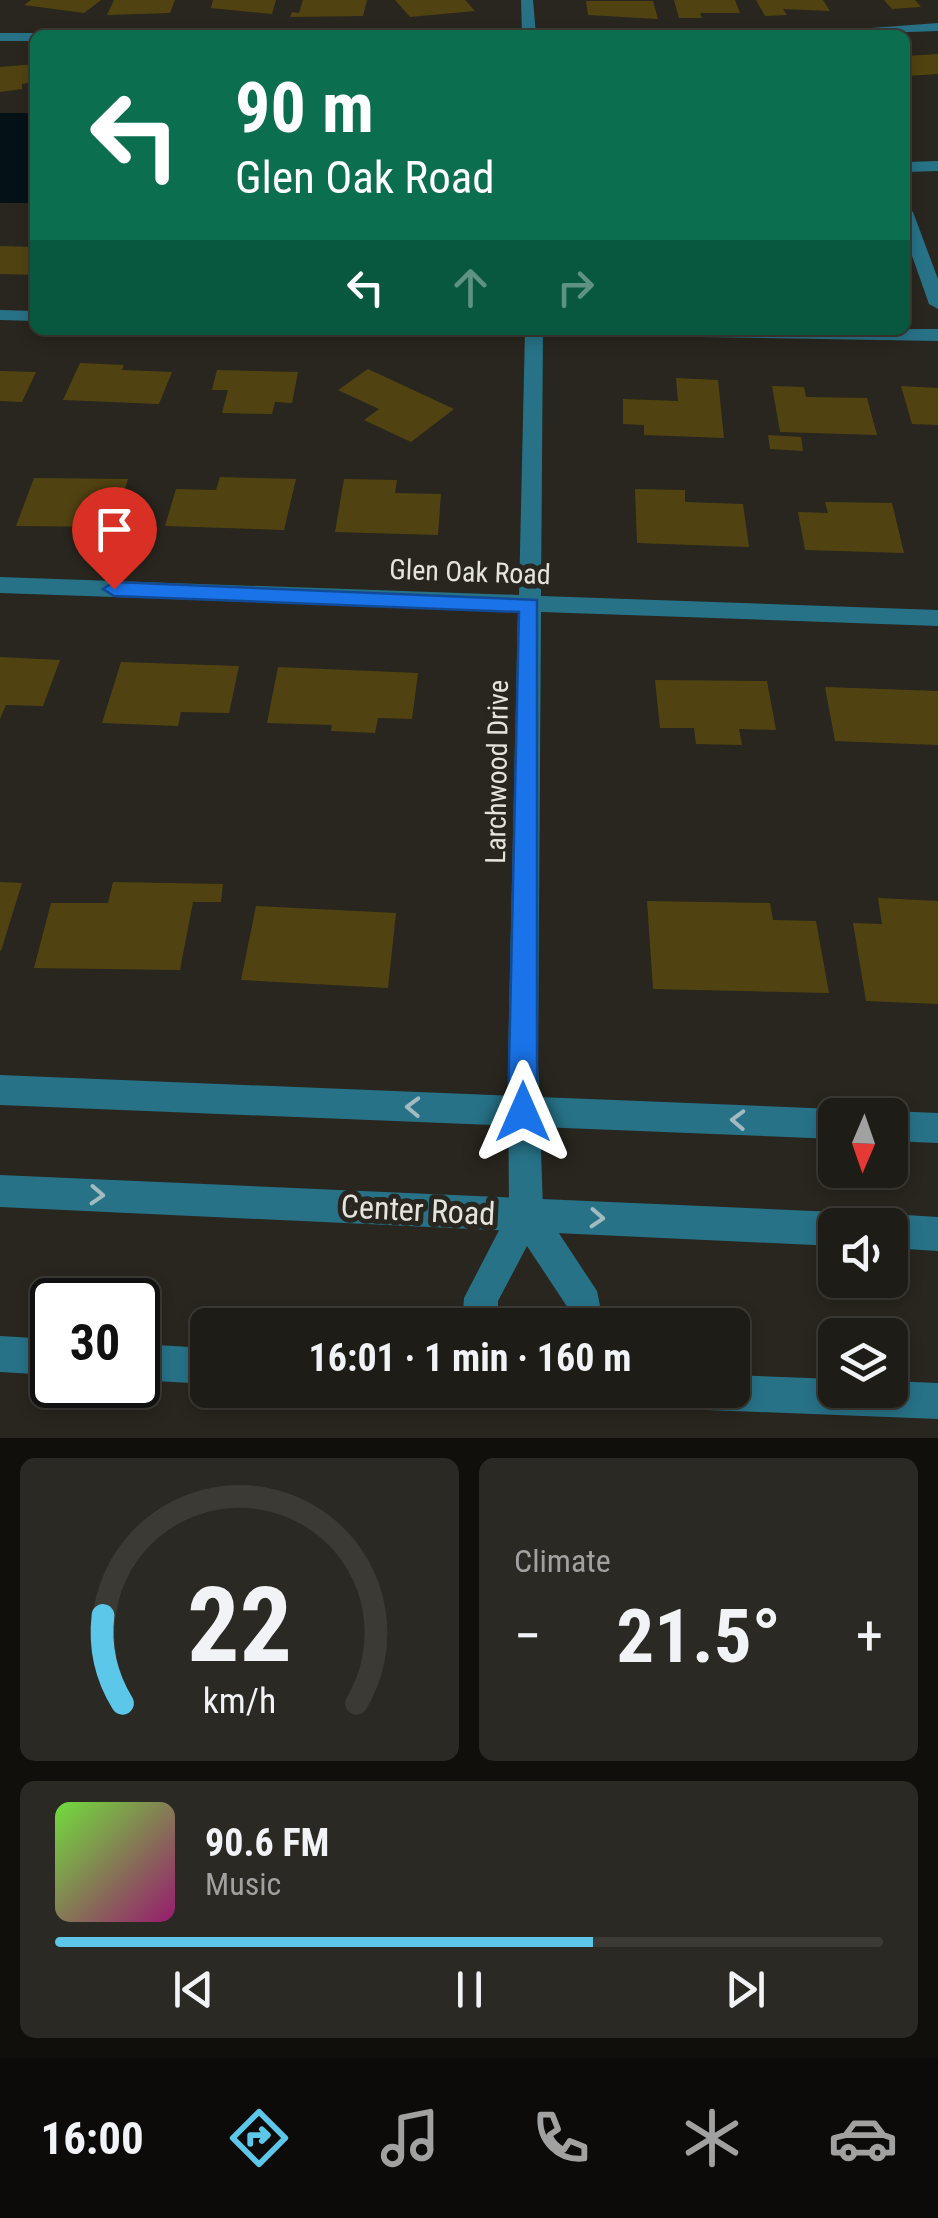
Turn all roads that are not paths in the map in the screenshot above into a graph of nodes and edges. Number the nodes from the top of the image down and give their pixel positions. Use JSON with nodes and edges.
{"nodes":[{"id":1,"x":527,"y":0,"type":"edge"},
{"id":2,"x":938,"y":27,"type":"edge"},
{"id":3,"x":529,"y":30,"type":"edge"},
{"id":4,"x":898,"y":30,"type":"edge"},
{"id":5,"x":0,"y":36,"type":"edge"},
{"id":6,"x":30,"y":37,"type":"edge"},
{"id":7,"x":938,"y":166,"type":"edge"},
{"id":8,"x":910,"y":167,"type":"edge"},
{"id":9,"x":910,"y":226,"type":"edge"},
{"id":10,"x":938,"y":304,"type":"edge"},
{"id":11,"x":0,"y":315,"type":"edge"},
{"id":12,"x":30,"y":316,"type":"edge"},
{"id":13,"x":534,"y":335,"type":"edge"},
{"id":14,"x":888,"y":335,"type":"edge"},
{"id":15,"x":938,"y":336,"type":"edge"},
{"id":16,"x":0,"y":585,"type":"edge"},
{"id":17,"x":529,"y":605,"type":"junction"},
{"id":18,"x":938,"y":618,"type":"edge"},
{"id":19,"x":0,"y":1090,"type":"edge"},
{"id":20,"x":523,"y":1112,"type":"junction"},
{"id":21,"x":818,"y":1123,"type":"edge"},
{"id":22,"x":908,"y":1127,"type":"edge"},
{"id":23,"x":938,"y":1128,"type":"edge"},
{"id":24,"x":0,"y":1191,"type":"edge"},
{"id":25,"x":526,"y":1214,"type":"junction"},
{"id":26,"x":818,"y":1228,"type":"edge"},
{"id":27,"x":908,"y":1232,"type":"edge"},
{"id":28,"x":938,"y":1234,"type":"edge"},
{"id":29,"x":481,"y":1308,"type":"edge"},
{"id":30,"x":586,"y":1308,"type":"edge"},
{"id":31,"x":0,"y":1354,"type":"edge"},
{"id":32,"x":30,"y":1356,"type":"edge"},
{"id":33,"x":160,"y":1363,"type":"edge"},
{"id":34,"x":190,"y":1365,"type":"edge"},
{"id":35,"x":750,"y":1394,"type":"edge"},
{"id":36,"x":938,"y":1401,"type":"edge"}],
"edges":[{"from":1,"to":3,"type":"street"},
{"from":2,"to":4,"type":"street"},
{"from":5,"to":6,"type":"street"},
{"from":7,"to":8,"type":"street"},
{"from":9,"to":10,"type":"street"},
{"from":11,"to":12,"type":"street"},
{"from":13,"to":17,"type":"street","name":"Larchwood Drive"},
{"from":14,"to":15,"type":"street"},
{"from":16,"to":17,"type":"street","name":"Glen Oak Road"},
{"from":17,"to":18,"type":"street","name":"Glen Oak Road"},
{"from":17,"to":20,"type":"street","name":"Larchwood Drive"},
{"from":20,"to":19,"type":"street","one_way":true},
{"from":21,"to":20,"type":"street","one_way":true},
{"from":20,"to":25,"type":"street","name":"Larchwood Drive"},
{"from":22,"to":23,"type":"street"},
{"from":24,"to":25,"type":"street","name":"Center Road","one_way":true},
{"from":25,"to":26,"type":"street","name":"Center Road","one_way":true},
{"from":25,"to":29,"type":"street"},
{"from":25,"to":30,"type":"street"},
{"from":27,"to":28,"type":"street"},
{"from":31,"to":32,"type":"street"},
{"from":33,"to":34,"type":"street"},
{"from":35,"to":36,"type":"street"}]}
